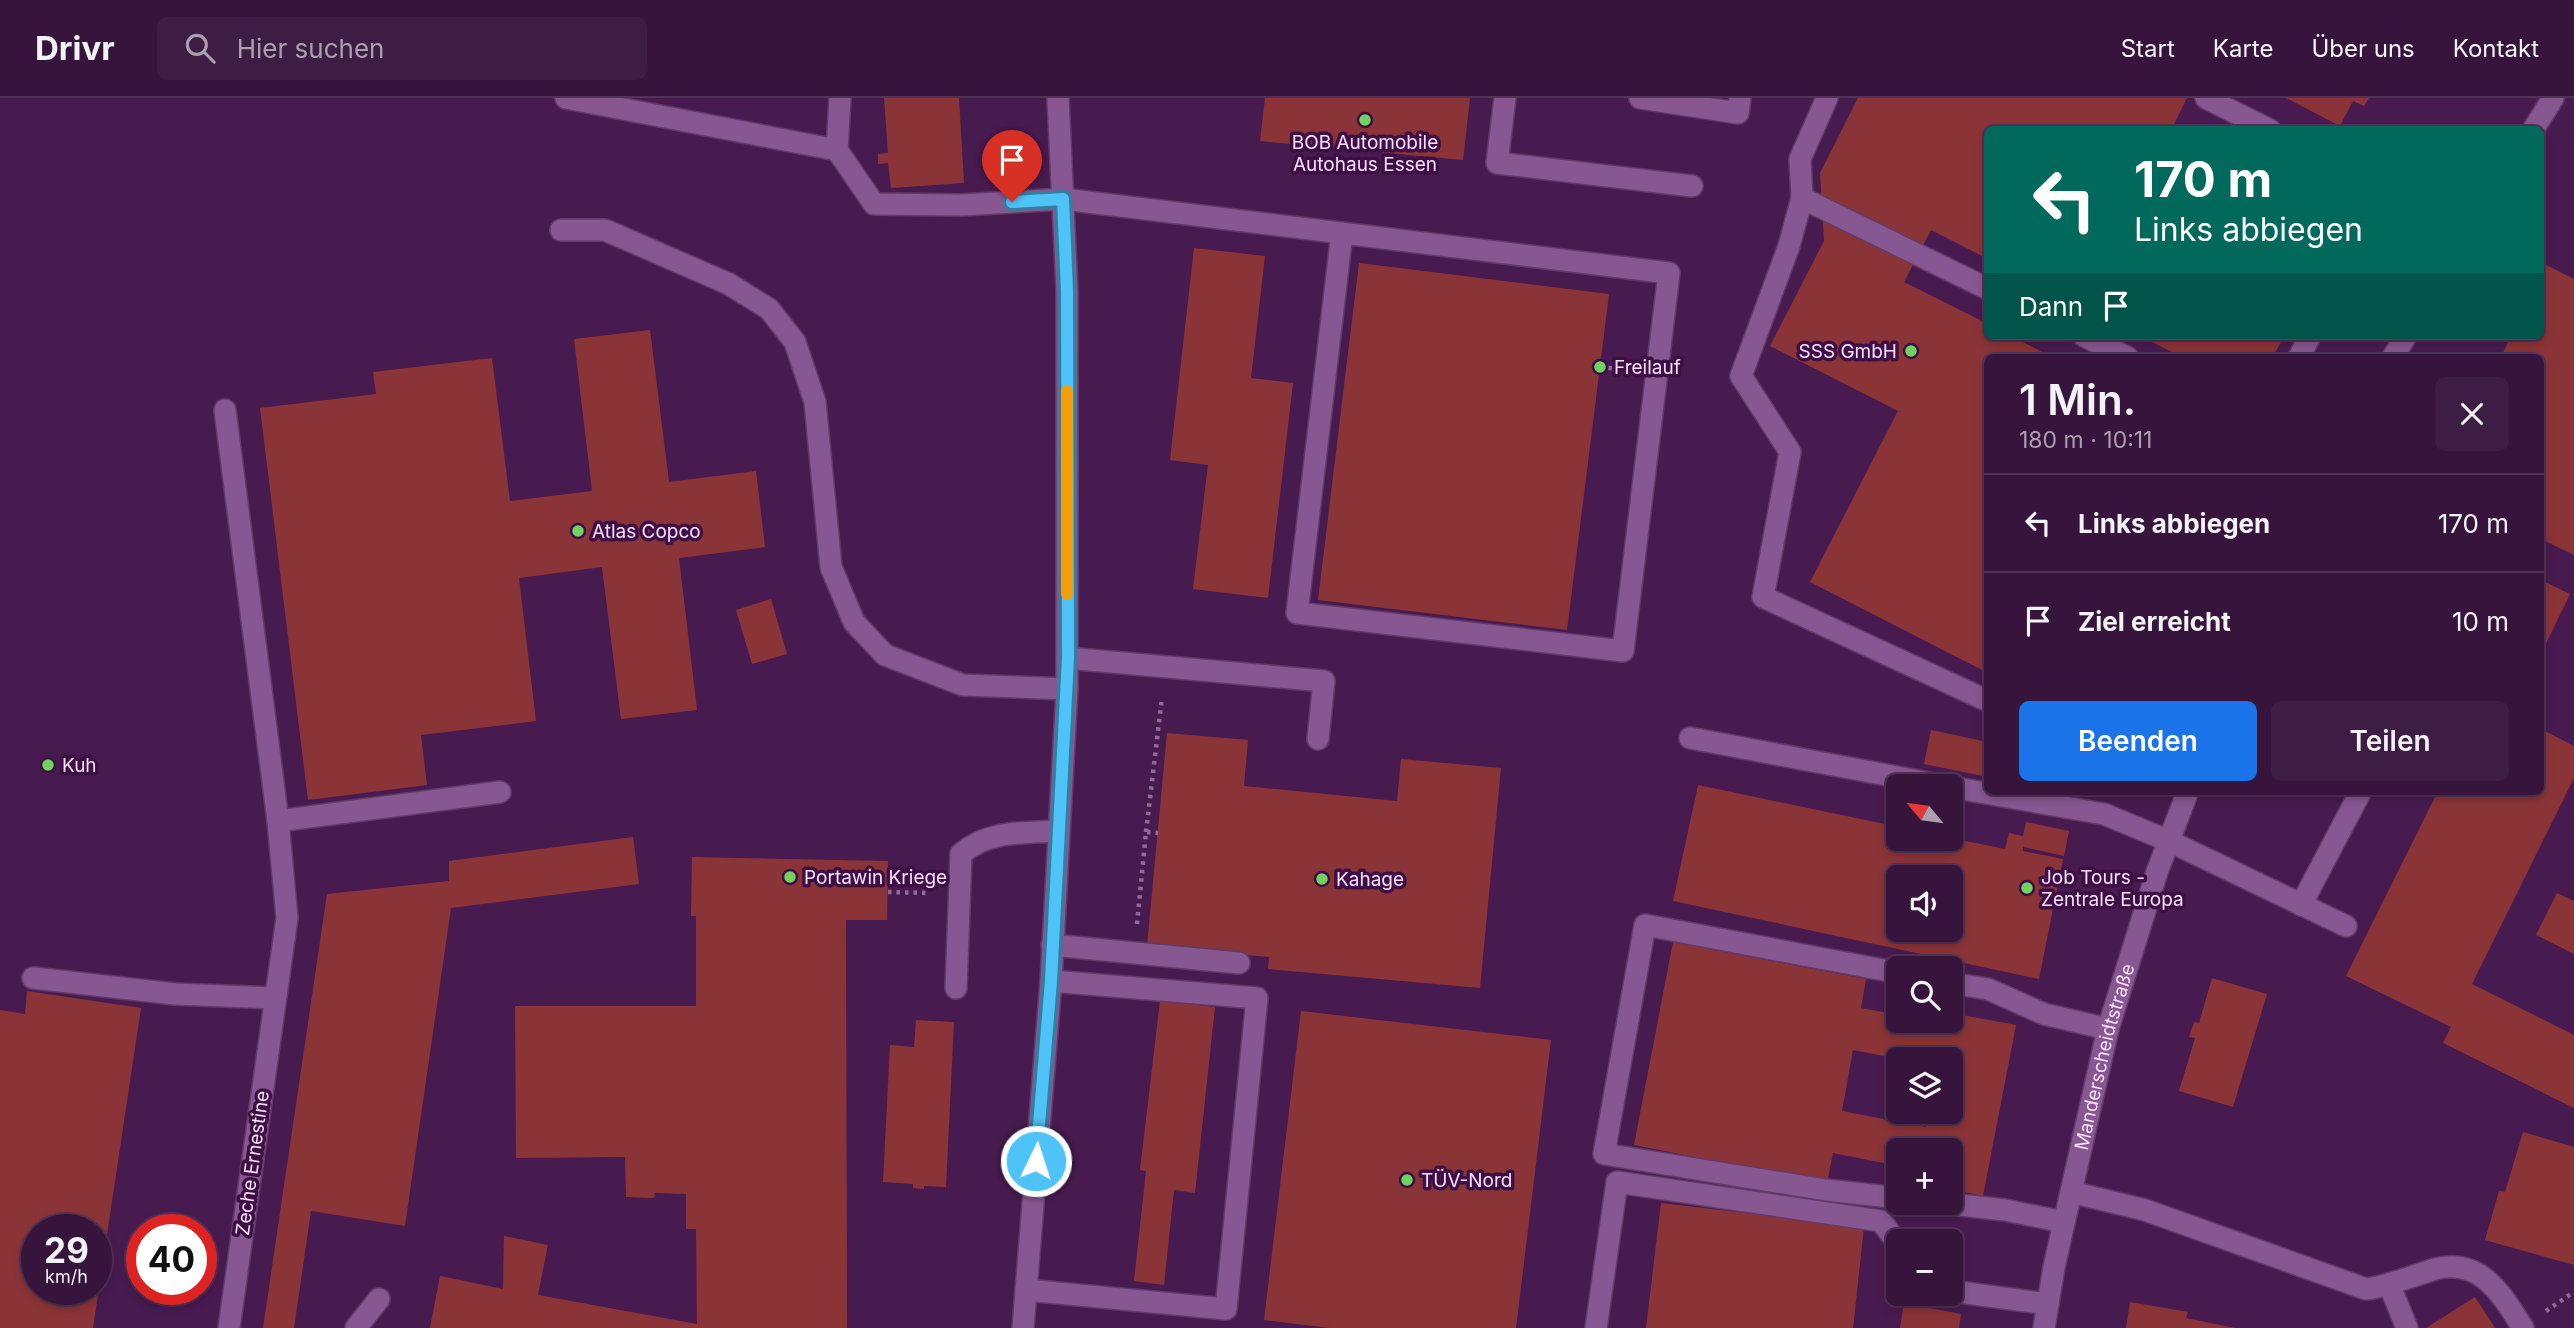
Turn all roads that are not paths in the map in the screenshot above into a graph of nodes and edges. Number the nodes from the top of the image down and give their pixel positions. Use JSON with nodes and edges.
{"nodes":[{"id":1,"x":566,"y":98,"type":"edge"},
{"id":2,"x":840,"y":98,"type":"edge"},
{"id":3,"x":1058,"y":98,"type":"edge"},
{"id":4,"x":1506,"y":98,"type":"edge"},
{"id":5,"x":1640,"y":98,"type":"edge"},
{"id":6,"x":1740,"y":98,"type":"edge"},
{"id":7,"x":1827,"y":98,"type":"edge"},
{"id":8,"x":2206,"y":98,"type":"edge"},
{"id":9,"x":2553,"y":98,"type":"edge"},
{"id":10,"x":2262,"y":126,"type":"edge"},
{"id":11,"x":2536,"y":126,"type":"edge"},
{"id":12,"x":837,"y":150,"type":"junction"},
{"id":13,"x":1692,"y":186,"type":"dead end"},
{"id":14,"x":1802,"y":198,"type":"junction"},
{"id":15,"x":1063,"y":199,"type":"junction"},
{"id":16,"x":561,"y":230,"type":"dead end"},
{"id":17,"x":1342,"y":233,"type":"junction"},
{"id":18,"x":1984,"y":287,"type":"edge"},
{"id":19,"x":2092,"y":340,"type":"edge"},
{"id":20,"x":2121,"y":354,"type":"edge"},
{"id":21,"x":225,"y":410,"type":"dead end"},
{"id":22,"x":1068,"y":658,"type":"junction"},
{"id":23,"x":1067,"y":689,"type":"junction"},
{"id":24,"x":1984,"y":699,"type":"edge"},
{"id":25,"x":1318,"y":738,"type":"dead end"},
{"id":26,"x":1690,"y":738,"type":"dead end"},
{"id":27,"x":1886,"y":775,"type":"edge"},
{"id":28,"x":1964,"y":789,"type":"edge"},
{"id":29,"x":500,"y":792,"type":"dead end"},
{"id":30,"x":1984,"y":793,"type":"edge"},
{"id":31,"x":1996,"y":795,"type":"edge"},
{"id":32,"x":2186,"y":795,"type":"edge"},
{"id":33,"x":2359,"y":795,"type":"edge"},
{"id":34,"x":278,"y":821,"type":"junction"},
{"id":35,"x":1059,"y":831,"type":"junction"},
{"id":36,"x":2169,"y":841,"type":"junction"},
{"id":37,"x":2301,"y":905,"type":"junction"},
{"id":38,"x":2346,"y":926,"type":"dead end"},
{"id":39,"x":1052,"y":945,"type":"junction"},
{"id":40,"x":1239,"y":963,"type":"dead end"},
{"id":41,"x":1886,"y":971,"type":"edge"},
{"id":42,"x":33,"y":978,"type":"dead end"},
{"id":43,"x":1051,"y":981,"type":"junction"},
{"id":44,"x":1963,"y":984,"type":"edge"},
{"id":45,"x":956,"y":988,"type":"dead end"},
{"id":46,"x":274,"y":998,"type":"junction"},
{"id":47,"x":2108,"y":1029,"type":"junction"},
{"id":48,"x":2071,"y":1192,"type":"junction"},
{"id":49,"x":1886,"y":1197,"type":"edge"},
{"id":50,"x":1963,"y":1205,"type":"edge"},
{"id":51,"x":2064,"y":1222,"type":"junction"},
{"id":52,"x":1887,"y":1229,"type":"edge"},
{"id":53,"x":2389,"y":1284,"type":"junction"},
{"id":54,"x":1026,"y":1290,"type":"junction"},
{"id":55,"x":1963,"y":1293,"type":"edge"},
{"id":56,"x":379,"y":1299,"type":"dead end"},
{"id":57,"x":2048,"y":1304,"type":"junction"},
{"id":58,"x":229,"y":1328,"type":"edge"},
{"id":59,"x":356,"y":1328,"type":"edge"},
{"id":60,"x":1023,"y":1328,"type":"edge"},
{"id":61,"x":1596,"y":1328,"type":"edge"},
{"id":62,"x":2044,"y":1328,"type":"edge"},
{"id":63,"x":2407,"y":1328,"type":"edge"},
{"id":64,"x":2523,"y":1328,"type":"edge"}],
"edges":[{"from":1,"to":12,"type":"street"},
{"from":2,"to":12,"type":"street"},
{"from":3,"to":15,"type":"street"},
{"from":4,"to":13,"type":"street"},
{"from":5,"to":6,"type":"street"},
{"from":7,"to":14,"type":"street"},
{"from":8,"to":10,"type":"street"},
{"from":9,"to":11,"type":"street"},
{"from":12,"to":15,"type":"street"},
{"from":14,"to":18,"type":"street"},
{"from":14,"to":24,"type":"street"},
{"from":15,"to":17,"type":"street"},
{"from":15,"to":22,"type":"street"},
{"from":16,"to":23,"type":"street"},
{"from":17,"to":17,"type":"street"},
{"from":19,"to":20,"type":"street"},
{"from":21,"to":34,"type":"street","name":"Zeche Ernestine"},
{"from":22,"to":23,"type":"street"},
{"from":22,"to":25,"type":"street"},
{"from":23,"to":35,"type":"street"},
{"from":26,"to":27,"type":"street"},
{"from":28,"to":30,"type":"street"},
{"from":29,"to":34,"type":"street"},
{"from":31,"to":36,"type":"street"},
{"from":32,"to":36,"type":"street","name":"Manderscheidtstraße"},
{"from":33,"to":37,"type":"street"},
{"from":34,"to":46,"type":"street","name":"Zeche Ernestine"},
{"from":35,"to":39,"type":"street"},
{"from":35,"to":45,"type":"street"},
{"from":36,"to":37,"type":"street"},
{"from":36,"to":47,"type":"street","name":"Manderscheidtstraße"},
{"from":37,"to":38,"type":"street"},
{"from":39,"to":40,"type":"street"},
{"from":39,"to":43,"type":"street"},
{"from":41,"to":49,"type":"street"},
{"from":42,"to":46,"type":"street"},
{"from":43,"to":54,"type":"street"},
{"from":43,"to":54,"type":"street"},
{"from":44,"to":47,"type":"street"},
{"from":46,"to":58,"type":"street","name":"Zeche Ernestine"},
{"from":47,"to":48,"type":"street","name":"Manderscheidtstraße"},
{"from":48,"to":51,"type":"street","name":"Manderscheidtstraße"},
{"from":48,"to":53,"type":"street"},
{"from":50,"to":51,"type":"street"},
{"from":51,"to":57,"type":"street","name":"Manderscheidtstraße"},
{"from":52,"to":61,"type":"street"},
{"from":53,"to":63,"type":"street"},
{"from":53,"to":64,"type":"street"},
{"from":54,"to":60,"type":"street"},
{"from":55,"to":57,"type":"street"},
{"from":56,"to":59,"type":"street"},
{"from":57,"to":62,"type":"street","name":"Manderscheidtstraße"}]}
